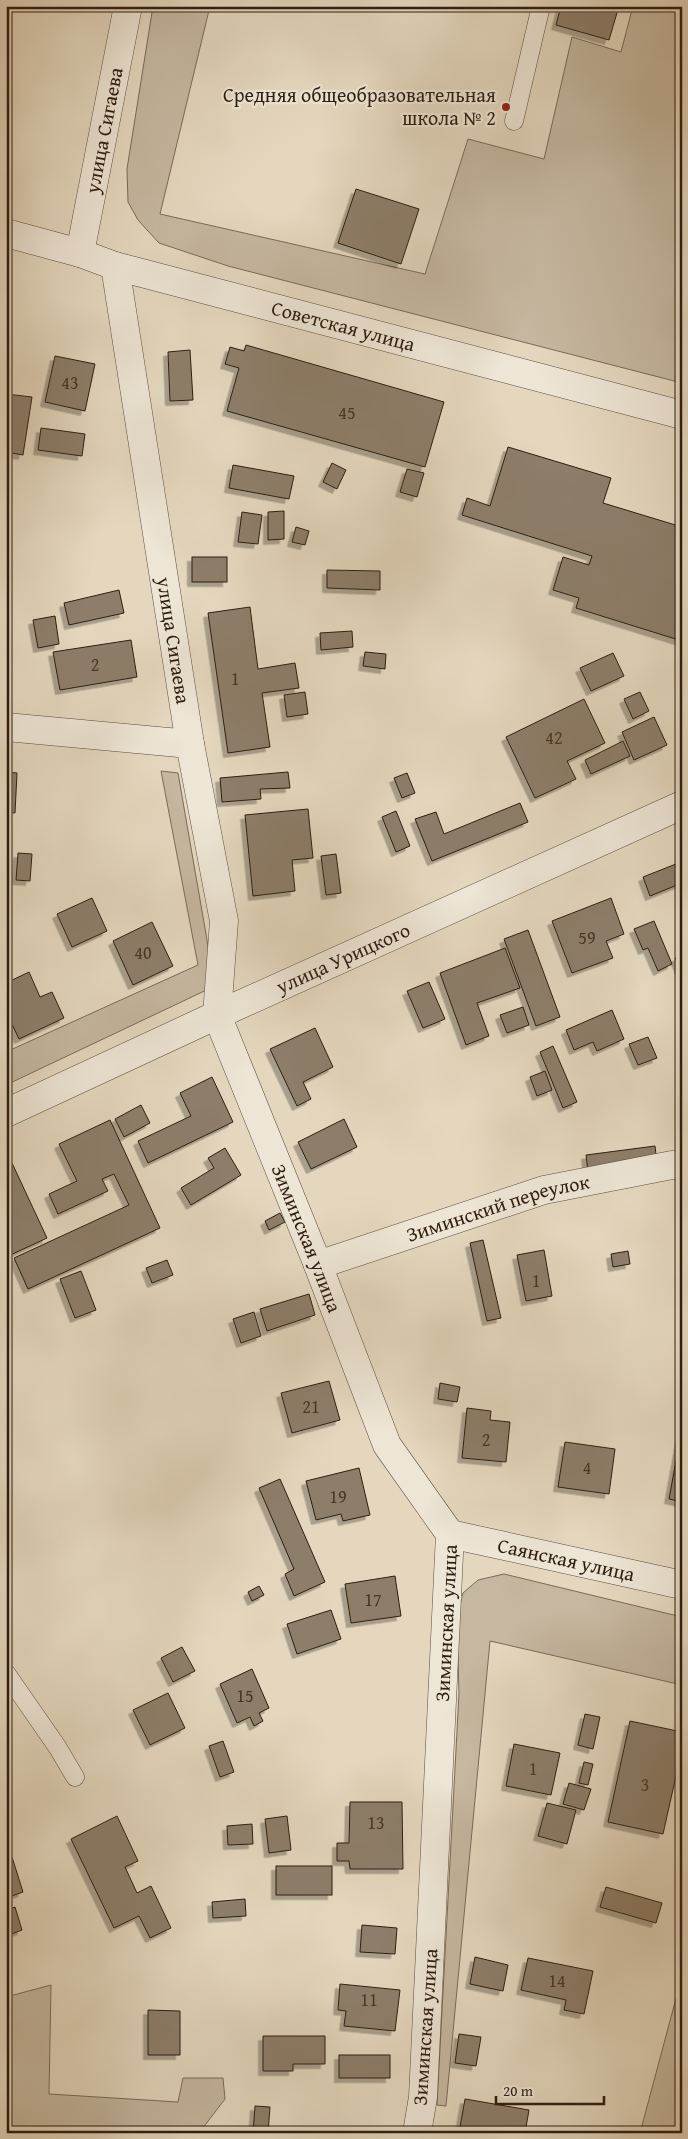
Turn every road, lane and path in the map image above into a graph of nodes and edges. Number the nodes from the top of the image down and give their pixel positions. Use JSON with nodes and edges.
{"nodes":[{"id":1,"x":128,"y":6,"type":"edge"},
{"id":2,"x":542,"y":6,"type":"edge"},
{"id":3,"x":514,"y":121,"type":"dead end"},
{"id":4,"x":6,"y":233,"type":"edge"},
{"id":5,"x":80,"y":253,"type":"junction"},
{"id":6,"x":115,"y":266,"type":"junction"},
{"id":7,"x":682,"y":415,"type":"edge"},
{"id":8,"x":6,"y":727,"type":"edge"},
{"id":9,"x":190,"y":744,"type":"junction"},
{"id":10,"x":682,"y":805,"type":"edge"},
{"id":11,"x":217,"y":1015,"type":"junction"},
{"id":12,"x":6,"y":1113,"type":"edge"},
{"id":13,"x":682,"y":1166,"type":"edge"},
{"id":14,"x":318,"y":1265,"type":"junction"},
{"id":15,"x":450,"y":1534,"type":"junction"},
{"id":16,"x":682,"y":1585,"type":"edge"},
{"id":17,"x":6,"y":1673,"type":"edge"},
{"id":18,"x":75,"y":1777,"type":"dead end"},
{"id":19,"x":417,"y":2133,"type":"edge"}],
"edges":[{"from":1,"to":5,"type":"street","name":"улица Сигаева"},
{"from":2,"to":3,"type":"lane"},
{"from":4,"to":5,"type":"street","name":"Советская улица"},
{"from":5,"to":6,"type":"street","name":"Советская улица"},
{"from":6,"to":7,"type":"street","name":"Советская улица"},
{"from":6,"to":9,"type":"street","name":"улица Сигаева"},
{"from":8,"to":9,"type":"street"},
{"from":9,"to":11,"type":"street","name":"улица Сигаева"},
{"from":10,"to":11,"type":"street","name":"улица Урицкого"},
{"from":11,"to":12,"type":"street","name":"улица Урицкого"},
{"from":11,"to":14,"type":"street","name":"Зиминская улица"},
{"from":13,"to":14,"type":"street","name":"Зиминский переулок"},
{"from":14,"to":15,"type":"street","name":"Зиминская улица"},
{"from":15,"to":16,"type":"street","name":"Саянская улица"},
{"from":15,"to":19,"type":"street","name":"Зиминская улица"},
{"from":17,"to":18,"type":"lane"}]}
